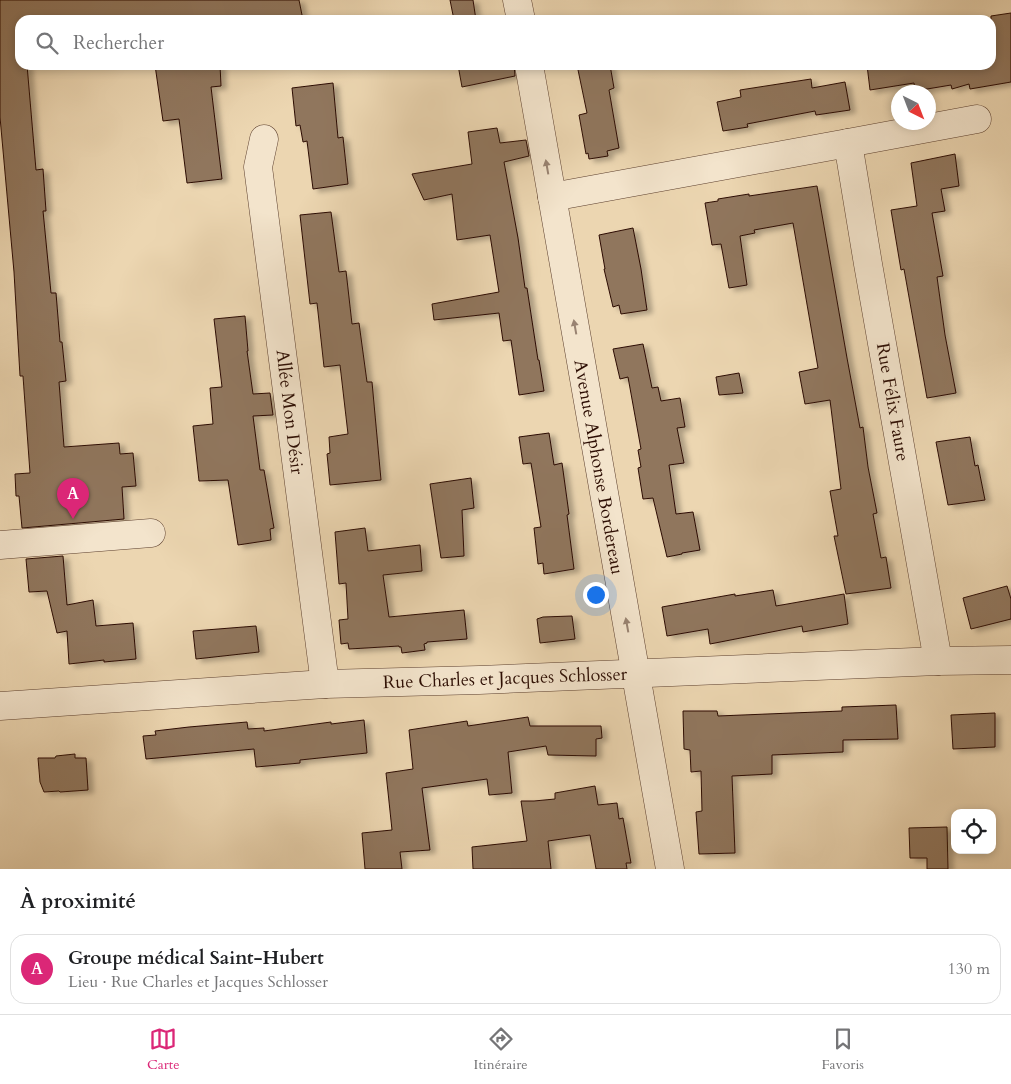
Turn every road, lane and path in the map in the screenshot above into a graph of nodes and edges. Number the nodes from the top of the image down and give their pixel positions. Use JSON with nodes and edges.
{"nodes":[{"id":1,"x":517,"y":0,"type":"edge"},
{"id":2,"x":520,"y":15,"type":"edge"},
{"id":3,"x":530,"y":70,"type":"edge"},
{"id":4,"x":977,"y":119,"type":"dead end"},
{"id":5,"x":264,"y":140,"type":"dead end"},
{"id":6,"x":848,"y":143,"type":"junction"},
{"id":7,"x":552,"y":196,"type":"junction"},
{"id":8,"x":151,"y":534,"type":"dead end"},
{"id":9,"x":0,"y":545,"type":"edge"},
{"id":10,"x":1011,"y":660,"type":"edge"},
{"id":11,"x":938,"y":661,"type":"junction"},
{"id":12,"x":635,"y":673,"type":"junction"},
{"id":13,"x":325,"y":684,"type":"junction"},
{"id":14,"x":0,"y":706,"type":"edge"},
{"id":15,"x":670,"y":869,"type":"edge"}],
"edges":[{"from":1,"to":2,"type":"street"},
{"from":7,"to":3,"type":"street","name":"Avenue Alphonse Bordereau","one_way":true},
{"from":4,"to":6,"type":"street"},
{"from":5,"to":13,"type":"street","name":"Allée Mon Désir"},
{"from":6,"to":7,"type":"street"},
{"from":6,"to":11,"type":"street","name":"Rue Félix Faure"},
{"from":12,"to":7,"type":"street","name":"Avenue Alphonse Bordereau","one_way":true},
{"from":8,"to":9,"type":"street"},
{"from":10,"to":11,"type":"street","name":"Rue Charles et Jacques Schlosser"},
{"from":11,"to":12,"type":"street","name":"Rue Charles et Jacques Schlosser"},
{"from":12,"to":13,"type":"street","name":"Rue Charles et Jacques Schlosser"},
{"from":12,"to":15,"type":"street","name":"Avenue Alphonse Bordereau"},
{"from":13,"to":14,"type":"street","name":"Rue Charles et Jacques Schlosser"}]}
